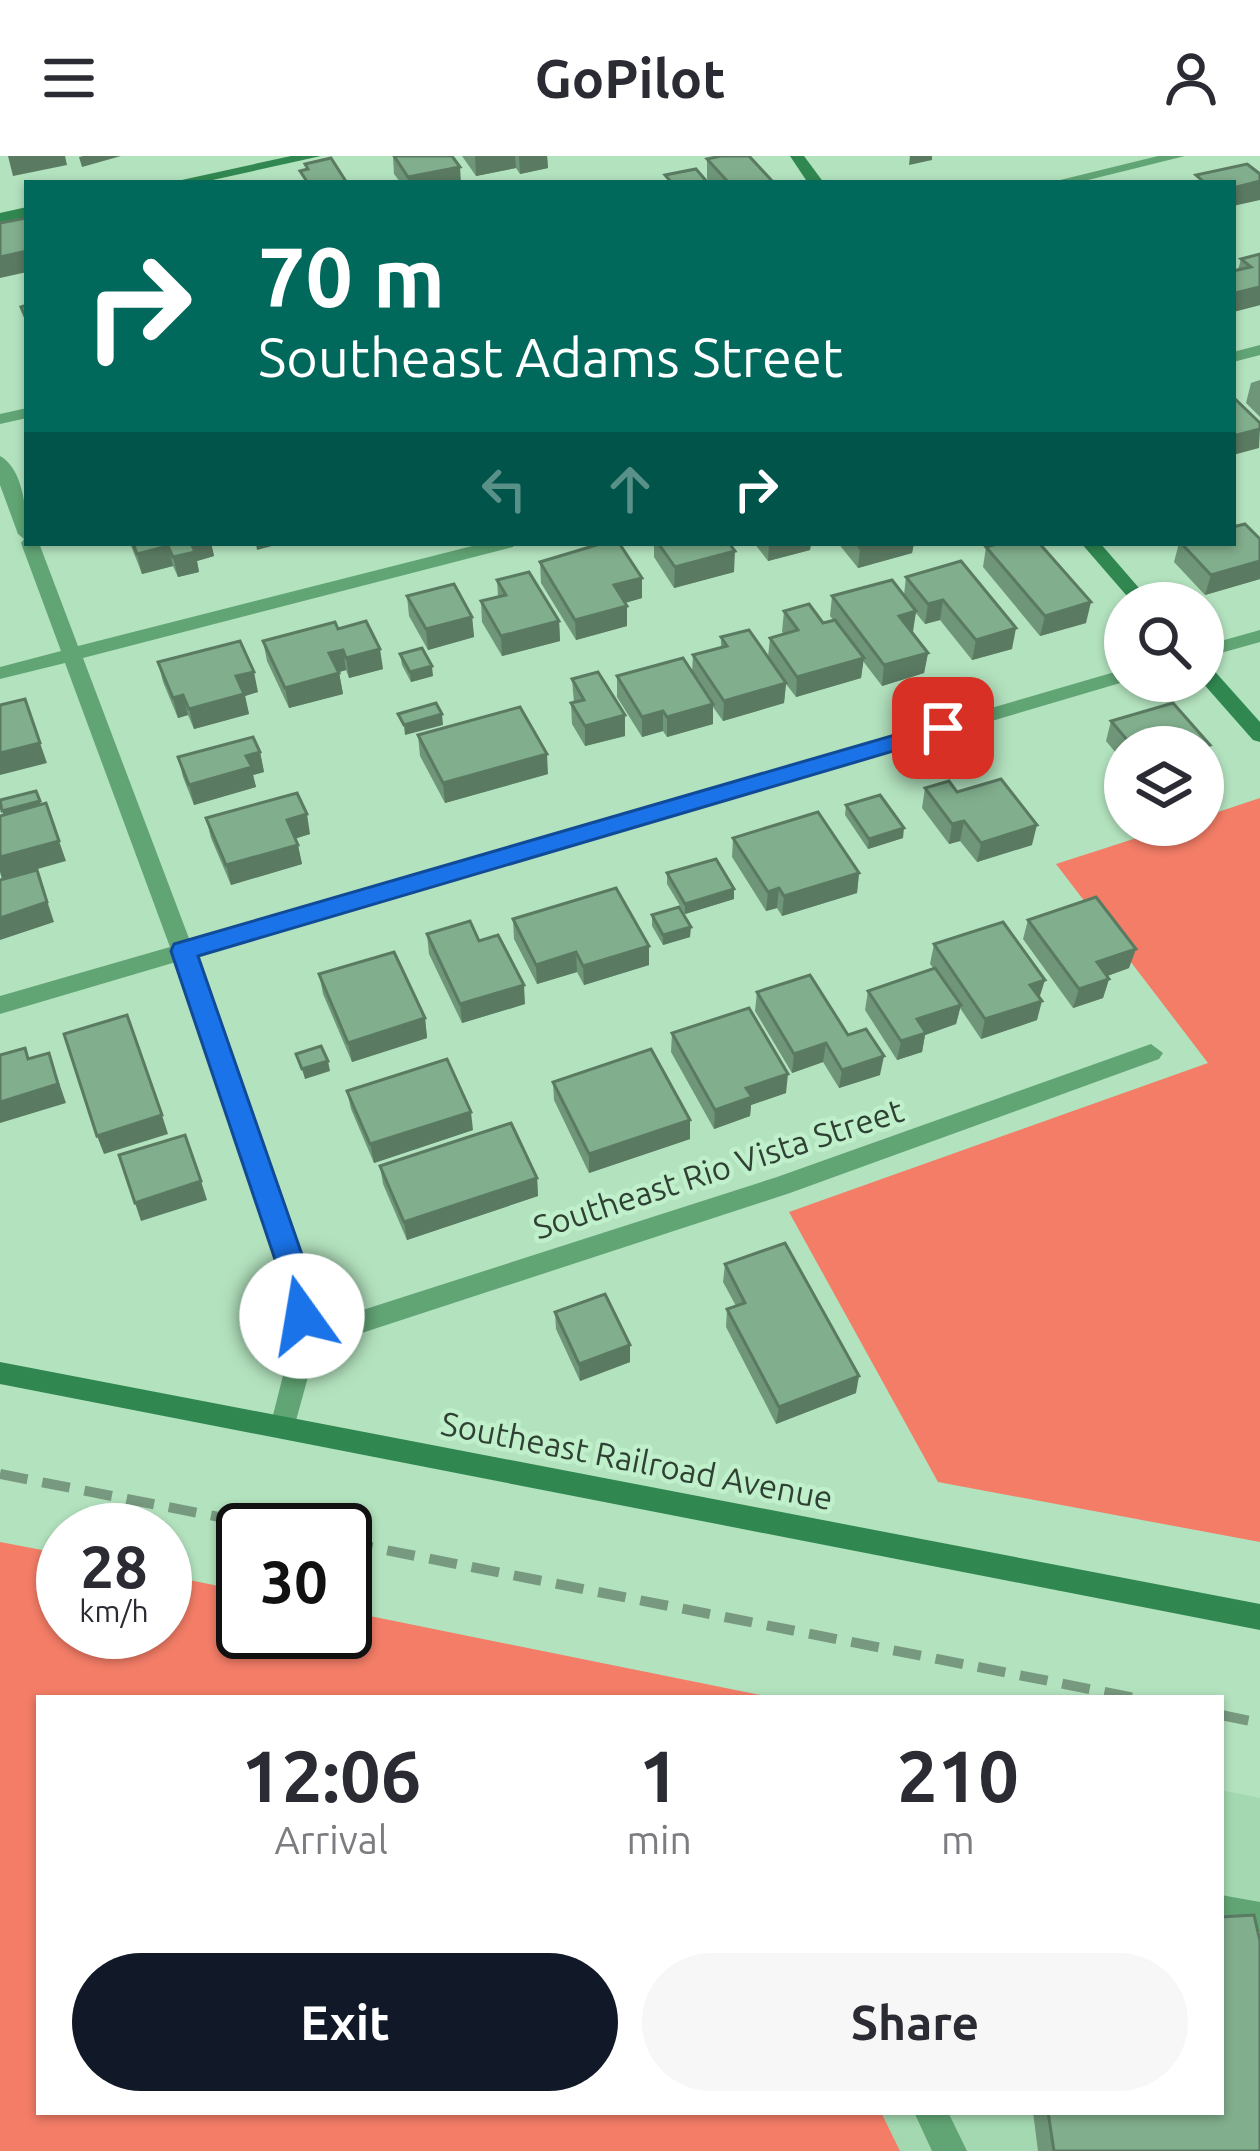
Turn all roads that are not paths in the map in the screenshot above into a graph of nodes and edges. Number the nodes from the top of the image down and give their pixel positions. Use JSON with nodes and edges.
{"nodes":[{"id":1,"x":314,"y":156,"type":"edge"},
{"id":2,"x":1178,"y":156,"type":"edge"},
{"id":3,"x":191,"y":180,"type":"edge"},
{"id":4,"x":1070,"y":180,"type":"edge"},
{"id":5,"x":0,"y":461,"type":"edge"},
{"id":6,"x":24,"y":526,"type":"edge"},
{"id":7,"x":31,"y":546,"type":"edge"},
{"id":8,"x":494,"y":546,"type":"edge"},
{"id":9,"x":1093,"y":546,"type":"edge"},
{"id":10,"x":1124,"y":582,"type":"edge"},
{"id":11,"x":1260,"y":636,"type":"edge"},
{"id":12,"x":1224,"y":646,"type":"edge"},
{"id":13,"x":71,"y":655,"type":"junction"},
{"id":14,"x":0,"y":673,"type":"edge"},
{"id":15,"x":1104,"y":681,"type":"edge"},
{"id":16,"x":1224,"y":694,"type":"edge"},
{"id":17,"x":1260,"y":735,"type":"edge"},
{"id":18,"x":183,"y":951,"type":"junction"},
{"id":19,"x":0,"y":1005,"type":"edge"},
{"id":20,"x":1151,"y":1053,"type":"dead end"},
{"id":21,"x":304,"y":1340,"type":"junction"},
{"id":22,"x":0,"y":1372,"type":"edge"},
{"id":23,"x":283,"y":1427,"type":"junction"},
{"id":24,"x":1260,"y":1617,"type":"edge"},
{"id":25,"x":1224,"y":1911,"type":"edge"},
{"id":26,"x":1260,"y":1917,"type":"edge"},
{"id":27,"x":932,"y":2115,"type":"edge"},
{"id":28,"x":950,"y":2151,"type":"edge"}],
"edges":[{"from":1,"to":3,"type":"street"},
{"from":2,"to":4,"type":"street"},
{"from":5,"to":6,"type":"street"},
{"from":7,"to":13,"type":"street"},
{"from":8,"to":13,"type":"street"},
{"from":9,"to":10,"type":"street"},
{"from":11,"to":12,"type":"street"},
{"from":13,"to":14,"type":"street"},
{"from":13,"to":18,"type":"street"},
{"from":15,"to":18,"type":"street"},
{"from":16,"to":17,"type":"street"},
{"from":18,"to":19,"type":"street"},
{"from":18,"to":21,"type":"street"},
{"from":20,"to":21,"type":"street","name":"Southeast Rio Vista Street"},
{"from":21,"to":23,"type":"street"},
{"from":22,"to":23,"type":"street","name":"Southeast Railroad Avenue"},
{"from":23,"to":24,"type":"street","name":"Southeast Railroad Avenue"},
{"from":25,"to":26,"type":"street"},
{"from":27,"to":28,"type":"street"}]}
